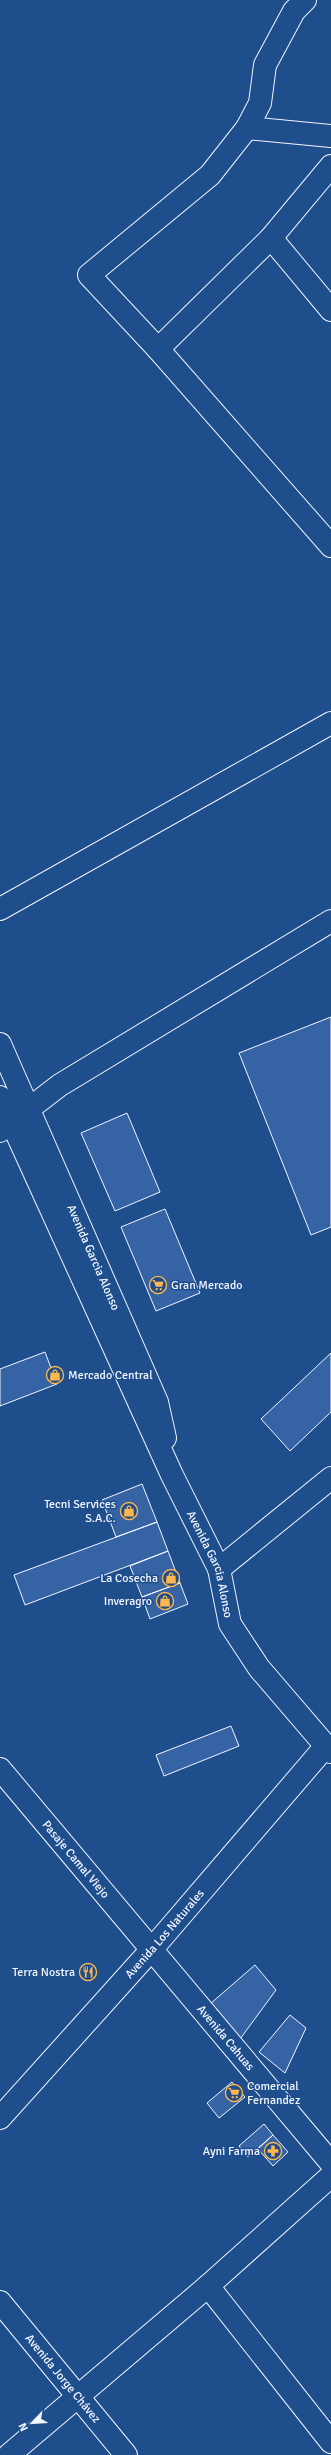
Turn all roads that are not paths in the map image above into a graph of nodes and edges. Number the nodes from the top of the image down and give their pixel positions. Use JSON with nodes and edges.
{"nodes":[{"id":1,"x":305,"y":0,"type":"edge"},
{"id":2,"x":246,"y":128,"type":"junction"},
{"id":3,"x":331,"y":136,"type":"edge"},
{"id":4,"x":331,"y":166,"type":"edge"},
{"id":5,"x":271,"y":238,"type":"junction"},
{"id":6,"x":331,"y":310,"type":"edge"},
{"id":7,"x":158,"y":349,"type":"junction"},
{"id":8,"x":331,"y":546,"type":"edge"},
{"id":9,"x":331,"y":723,"type":"edge"},
{"id":10,"x":0,"y":909,"type":"edge"},
{"id":11,"x":331,"y":921,"type":"edge"},
{"id":12,"x":0,"y":1044,"type":"edge"},
{"id":13,"x":0,"y":1097,"type":"edge"},
{"id":14,"x":30,"y":1109,"type":"junction"},
{"id":15,"x":6,"y":1127,"type":"edge"},
{"id":16,"x":172,"y":1474,"type":"junction"},
{"id":17,"x":331,"y":1478,"type":"edge"},
{"id":18,"x":219,"y":1570,"type":"junction"},
{"id":19,"x":328,"y":1750,"type":"edge"},
{"id":20,"x":0,"y":1769,"type":"edge"},
{"id":21,"x":152,"y":1949,"type":"junction"},
{"id":22,"x":0,"y":2118,"type":"edge"},
{"id":23,"x":331,"y":2162,"type":"edge"},
{"id":24,"x":331,"y":2176,"type":"edge"},
{"id":25,"x":208,"y":2286,"type":"junction"},
{"id":26,"x":0,"y":2302,"type":"edge"},
{"id":27,"x":79,"y":2398,"type":"junction"},
{"id":28,"x":331,"y":2442,"type":"edge"},
{"id":29,"x":9,"y":2455,"type":"edge"},
{"id":30,"x":126,"y":2455,"type":"edge"}],
"edges":[{"from":1,"to":2,"type":"street"},
{"from":2,"to":3,"type":"street"},
{"from":2,"to":7,"type":"street"},
{"from":4,"to":5,"type":"street"},
{"from":5,"to":6,"type":"street"},
{"from":5,"to":7,"type":"street"},
{"from":7,"to":8,"type":"street"},
{"from":9,"to":10,"type":"street"},
{"from":11,"to":14,"type":"street"},
{"from":12,"to":14,"type":"street","name":"Avenida Garcia Alonso"},
{"from":13,"to":15,"type":"street","name":"Avenida Garcia Alonso"},
{"from":14,"to":15,"type":"street"},
{"from":14,"to":16,"type":"street","name":"Avenida Garcia Alonso"},
{"from":15,"to":16,"type":"street","name":"Avenida Garcia Alonso"},
{"from":16,"to":18,"type":"street","name":"Avenida Garcia Alonso"},
{"from":17,"to":18,"type":"street"},
{"from":18,"to":19,"type":"street","name":"Avenida Garcia Alonso"},
{"from":19,"to":21,"type":"street","name":"Avenida Los Naturales"},
{"from":20,"to":21,"type":"street","name":"Pasaje Camal Viejo"},
{"from":21,"to":22,"type":"street","name":"Avenida Los Naturales"},
{"from":21,"to":23,"type":"street","name":"Avenida Cahuas"},
{"from":24,"to":25,"type":"street"},
{"from":25,"to":27,"type":"street"},
{"from":25,"to":28,"type":"street"},
{"from":26,"to":27,"type":"street","name":"Avenida Jorge Chávez"},
{"from":27,"to":29,"type":"street"},
{"from":27,"to":30,"type":"street","name":"Avenida Jorge Chávez"}]}
